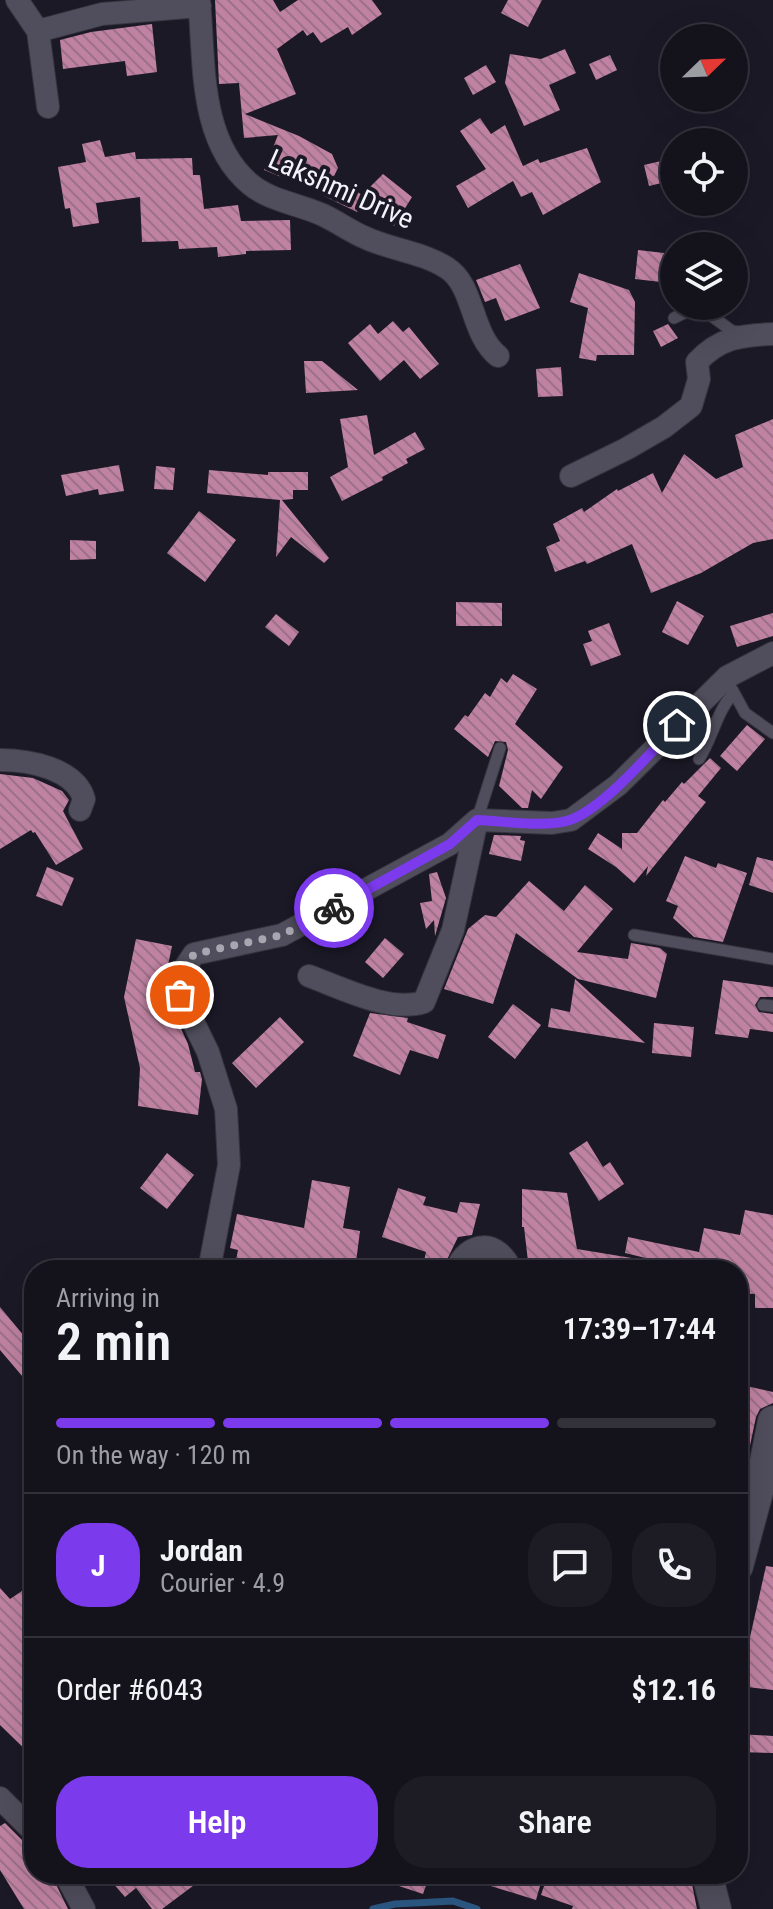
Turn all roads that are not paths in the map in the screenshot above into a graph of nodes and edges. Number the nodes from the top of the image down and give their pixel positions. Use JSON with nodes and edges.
{"nodes":[{"id":1,"x":17,"y":0,"type":"edge"},
{"id":2,"x":199,"y":3,"type":"edge"},
{"id":3,"x":38,"y":31,"type":"junction"},
{"id":4,"x":48,"y":107,"type":"dead end"},
{"id":5,"x":717,"y":320,"type":"edge"},
{"id":6,"x":762,"y":334,"type":"edge"},
{"id":7,"x":498,"y":356,"type":"dead end"},
{"id":8,"x":571,"y":476,"type":"dead end"},
{"id":9,"x":773,"y":653,"type":"edge"},
{"id":10,"x":730,"y":685,"type":"junction"},
{"id":11,"x":773,"y":733,"type":"edge"},
{"id":12,"x":500,"y":748,"type":"dead end"},
{"id":13,"x":699,"y":759,"type":"dead end"},
{"id":14,"x":0,"y":760,"type":"edge"},
{"id":15,"x":80,"y":810,"type":"dead end"},
{"id":16,"x":477,"y":820,"type":"junction"},
{"id":17,"x":634,"y":935,"type":"dead end"},
{"id":18,"x":773,"y":959,"type":"edge"},
{"id":19,"x":309,"y":976,"type":"dead end"},
{"id":20,"x":211,"y":1260,"type":"edge"},
{"id":21,"x":462,"y":1260,"type":"edge"},
{"id":22,"x":504,"y":1260,"type":"edge"},
{"id":23,"x":773,"y":1421,"type":"edge"},
{"id":24,"x":767,"y":1478,"type":"edge"},
{"id":25,"x":748,"y":1536,"type":"edge"},
{"id":26,"x":0,"y":1798,"type":"edge"},
{"id":27,"x":24,"y":1822,"type":"edge"},
{"id":28,"x":70,"y":1884,"type":"edge"},
{"id":29,"x":710,"y":1884,"type":"edge"},
{"id":30,"x":82,"y":1905,"type":"edge"},
{"id":31,"x":716,"y":1909,"type":"edge"}],
"edges":[{"from":1,"to":3,"type":"street"},
{"from":2,"to":3,"type":"street"},
{"from":2,"to":7,"type":"street","name":"Lakshmi Drive"},
{"from":3,"to":4,"type":"street"},
{"from":5,"to":6,"type":"lane"},
{"from":6,"to":8,"type":"street"},
{"from":9,"to":10,"type":"street"},
{"from":10,"to":11,"type":"lane"},
{"from":10,"to":13,"type":"lane"},
{"from":10,"to":16,"type":"street"},
{"from":12,"to":16,"type":"lane"},
{"from":14,"to":15,"type":"street"},
{"from":16,"to":19,"type":"street"},
{"from":16,"to":20,"type":"street"},
{"from":17,"to":18,"type":"lane"},
{"from":21,"to":22,"type":"street"},
{"from":23,"to":24,"type":"main road"},
{"from":24,"to":25,"type":"main road"},
{"from":26,"to":27,"type":"street"},
{"from":28,"to":30,"type":"street"},
{"from":29,"to":31,"type":"main road"}]}
